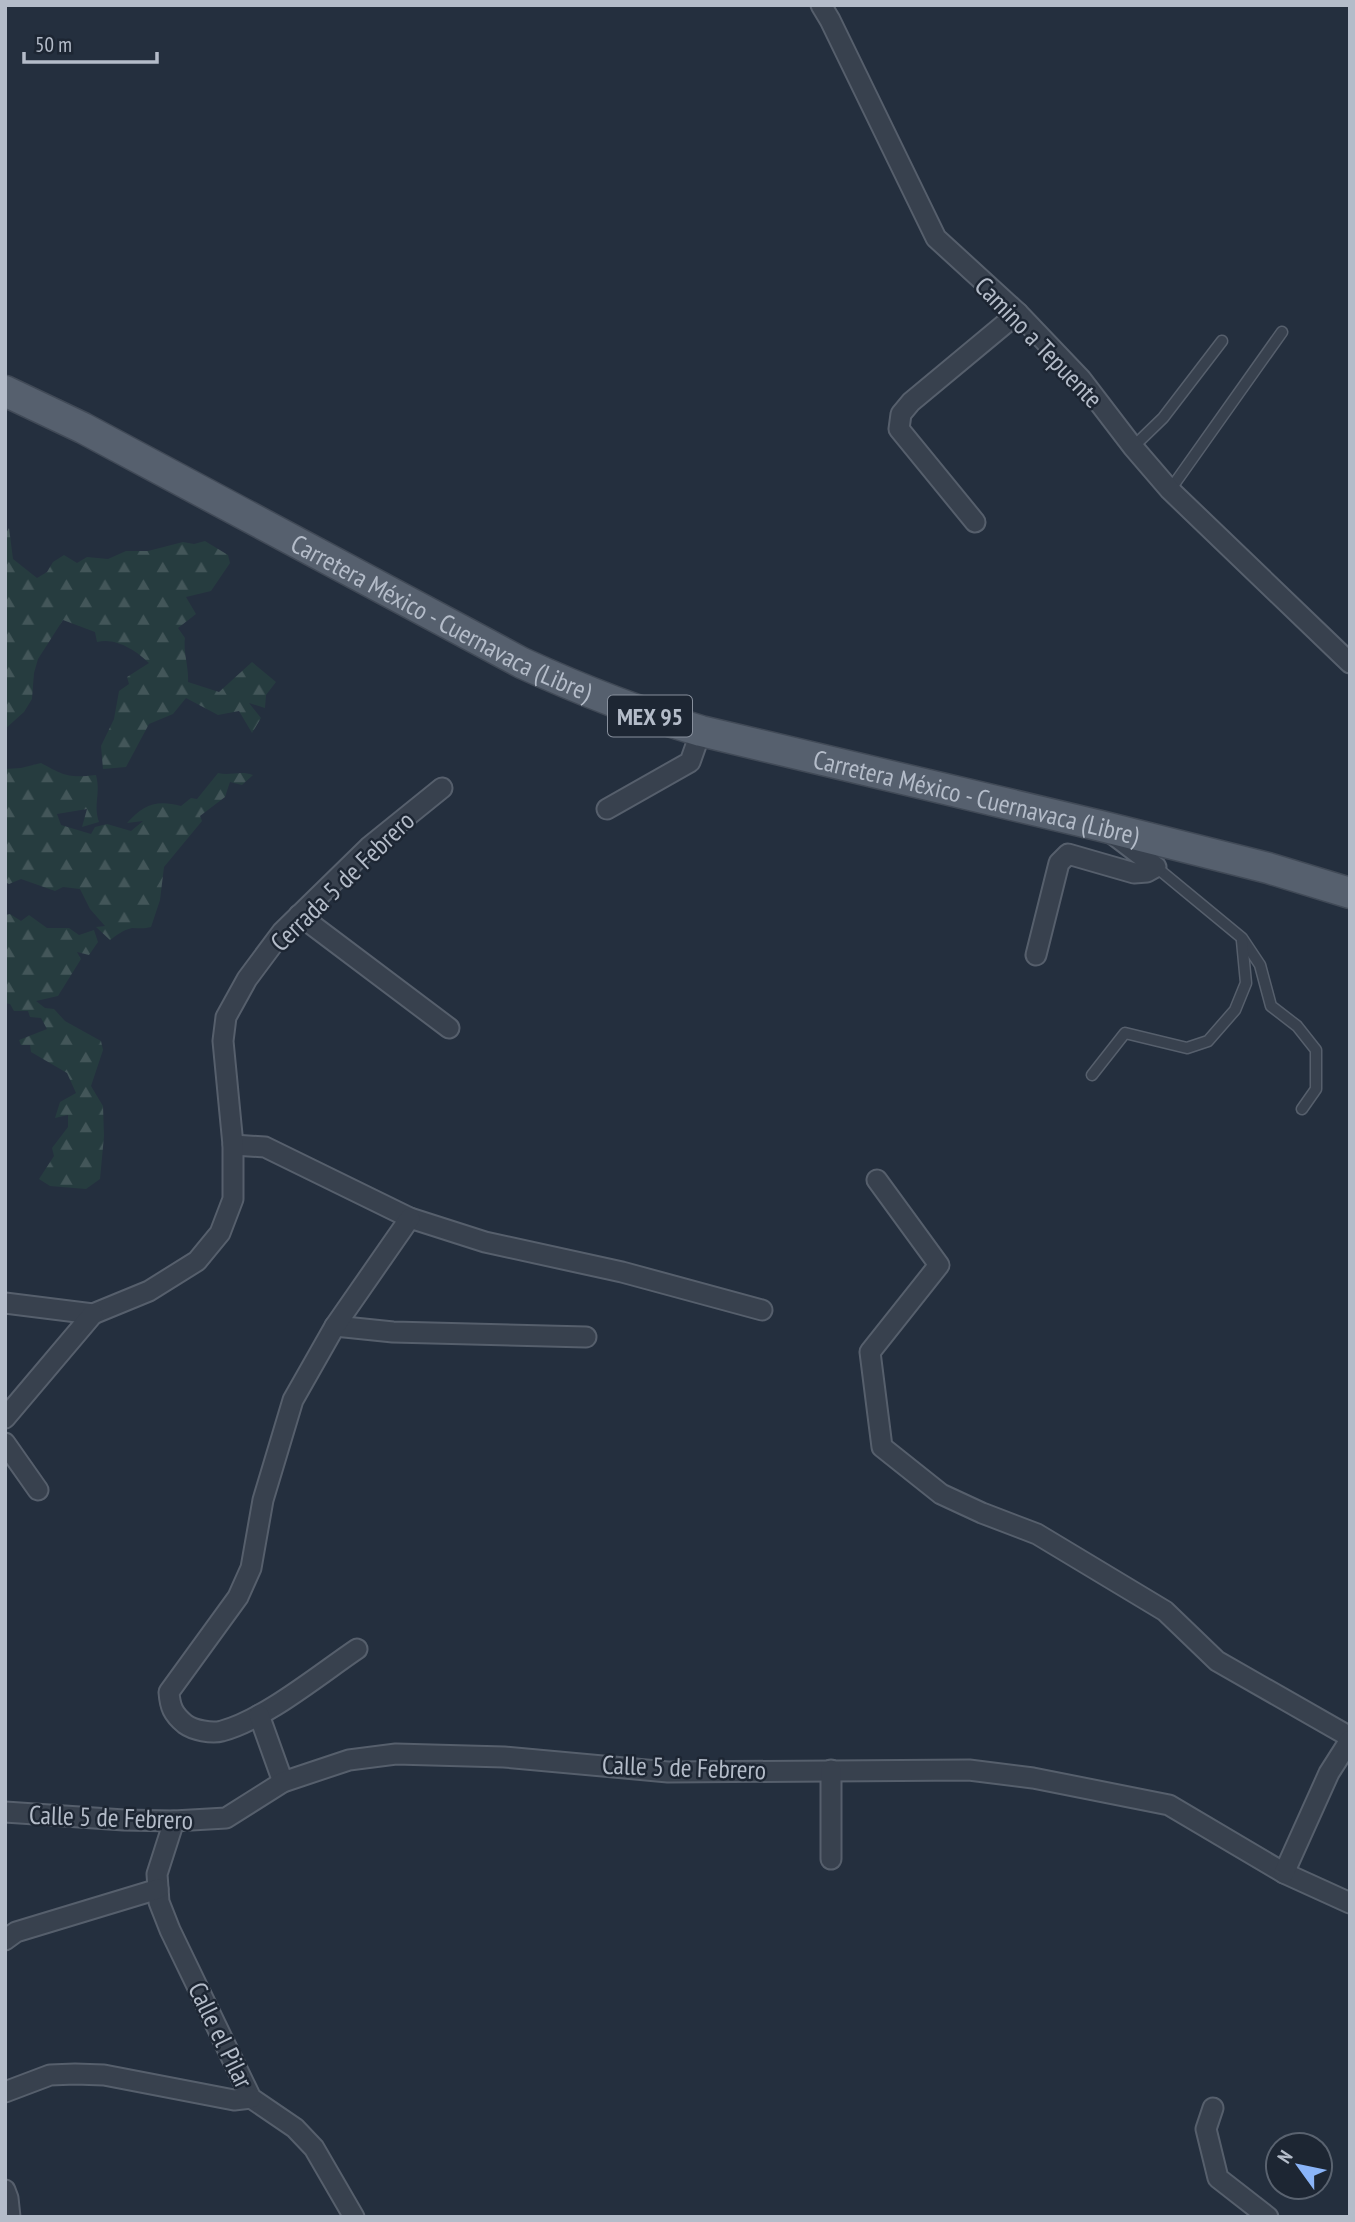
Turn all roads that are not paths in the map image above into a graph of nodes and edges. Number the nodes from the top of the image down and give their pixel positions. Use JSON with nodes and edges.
{"nodes":[{"id":1,"x":821,"y":5,"type":"edge"},
{"id":2,"x":1018,"y":313,"type":"junction"},
{"id":3,"x":1282,"y":332,"type":"dead end"},
{"id":4,"x":1222,"y":341,"type":"dead end"},
{"id":5,"x":5,"y":391,"type":"edge"},
{"id":6,"x":1133,"y":447,"type":"junction"},
{"id":7,"x":1170,"y":490,"type":"junction"},
{"id":8,"x":975,"y":522,"type":"dead end"},
{"id":9,"x":1350,"y":663,"type":"edge"},
{"id":10,"x":701,"y":731,"type":"junction"},
{"id":11,"x":442,"y":789,"type":"dead end"},
{"id":12,"x":607,"y":809,"type":"dead end"},
{"id":13,"x":1101,"y":826,"type":"junction"},
{"id":14,"x":1156,"y":867,"type":"junction"},
{"id":15,"x":1350,"y":893,"type":"edge"},
{"id":16,"x":299,"y":915,"type":"junction"},
{"id":17,"x":1242,"y":938,"type":"junction"},
{"id":18,"x":1036,"y":955,"type":"dead end"},
{"id":19,"x":449,"y":1028,"type":"dead end"},
{"id":20,"x":1093,"y":1075,"type":"dead end"},
{"id":21,"x":1303,"y":1109,"type":"dead end"},
{"id":22,"x":233,"y":1145,"type":"junction"},
{"id":23,"x":877,"y":1180,"type":"dead end"},
{"id":24,"x":410,"y":1218,"type":"junction"},
{"id":25,"x":5,"y":1303,"type":"edge"},
{"id":26,"x":762,"y":1310,"type":"dead end"},
{"id":27,"x":93,"y":1314,"type":"junction"},
{"id":28,"x":335,"y":1326,"type":"junction"},
{"id":29,"x":586,"y":1337,"type":"dead end"},
{"id":30,"x":5,"y":1418,"type":"edge"},
{"id":31,"x":5,"y":1443,"type":"edge"},
{"id":32,"x":38,"y":1490,"type":"dead end"},
{"id":33,"x":357,"y":1649,"type":"dead end"},
{"id":34,"x":259,"y":1715,"type":"junction"},
{"id":35,"x":1350,"y":1739,"type":"edge"},
{"id":36,"x":831,"y":1770,"type":"junction"},
{"id":37,"x":283,"y":1782,"type":"junction"},
{"id":38,"x":5,"y":1812,"type":"edge"},
{"id":39,"x":174,"y":1821,"type":"junction"},
{"id":40,"x":831,"y":1860,"type":"dead end"},
{"id":41,"x":1284,"y":1873,"type":"junction"},
{"id":42,"x":158,"y":1889,"type":"junction"},
{"id":43,"x":1350,"y":1903,"type":"edge"},
{"id":44,"x":5,"y":1940,"type":"edge"},
{"id":45,"x":5,"y":2092,"type":"edge"},
{"id":46,"x":251,"y":2098,"type":"junction"},
{"id":47,"x":1213,"y":2108,"type":"dead end"},
{"id":48,"x":5,"y":2190,"type":"edge"},
{"id":49,"x":10,"y":2217,"type":"edge"},
{"id":50,"x":354,"y":2217,"type":"edge"},
{"id":51,"x":1268,"y":2217,"type":"edge"}],
"edges":[{"from":1,"to":2,"type":"street","name":"Camino a Tepuente"},
{"from":2,"to":6,"type":"street","name":"Camino a Tepuente"},
{"from":2,"to":8,"type":"street"},
{"from":3,"to":7,"type":"lane"},
{"from":4,"to":6,"type":"lane"},
{"from":5,"to":10,"type":"main road","name":"Carretera México - Cuernavaca (Libre)","number":"MEX 95"},
{"from":6,"to":7,"type":"street","name":"Camino a Tepuente"},
{"from":7,"to":9,"type":"street","name":"Camino a Tepuente"},
{"from":10,"to":12,"type":"street"},
{"from":10,"to":13,"type":"main road","name":"Carretera México - Cuernavaca (Libre)","number":"MEX 95"},
{"from":11,"to":16,"type":"street","name":"Cerrada 5 de Febrero"},
{"from":13,"to":14,"type":"street"},
{"from":13,"to":15,"type":"main road","name":"Carretera México - Cuernavaca (Libre)","number":"MEX 95"},
{"from":14,"to":17,"type":"lane"},
{"from":14,"to":18,"type":"street"},
{"from":16,"to":19,"type":"street"},
{"from":16,"to":22,"type":"street","name":"Cerrada 5 de Febrero"},
{"from":17,"to":20,"type":"lane"},
{"from":17,"to":21,"type":"lane"},
{"from":22,"to":24,"type":"street"},
{"from":22,"to":27,"type":"street","name":"Cerrada 5 de Febrero"},
{"from":23,"to":35,"type":"street"},
{"from":24,"to":26,"type":"street"},
{"from":24,"to":28,"type":"street"},
{"from":25,"to":27,"type":"street","name":"Cerrada 5 de Febrero"},
{"from":27,"to":30,"type":"street"},
{"from":28,"to":29,"type":"street"},
{"from":28,"to":34,"type":"street"},
{"from":31,"to":32,"type":"street"},
{"from":33,"to":34,"type":"street"},
{"from":34,"to":37,"type":"street"},
{"from":35,"to":41,"type":"street"},
{"from":36,"to":37,"type":"street","name":"Calle 5 de Febrero"},
{"from":36,"to":40,"type":"street"},
{"from":36,"to":41,"type":"street","name":"Calle 5 de Febrero"},
{"from":37,"to":39,"type":"street","name":"Calle 5 de Febrero"},
{"from":38,"to":39,"type":"street","name":"Calle 5 de Febrero"},
{"from":39,"to":42,"type":"street","name":"Calle el Pilar"},
{"from":41,"to":43,"type":"street","name":"Calle 5 de Febrero"},
{"from":42,"to":44,"type":"street"},
{"from":42,"to":46,"type":"street","name":"Calle el Pilar"},
{"from":45,"to":46,"type":"street"},
{"from":46,"to":50,"type":"street","name":"Calle el Pilar"},
{"from":47,"to":51,"type":"street"},
{"from":48,"to":49,"type":"street"}]}
